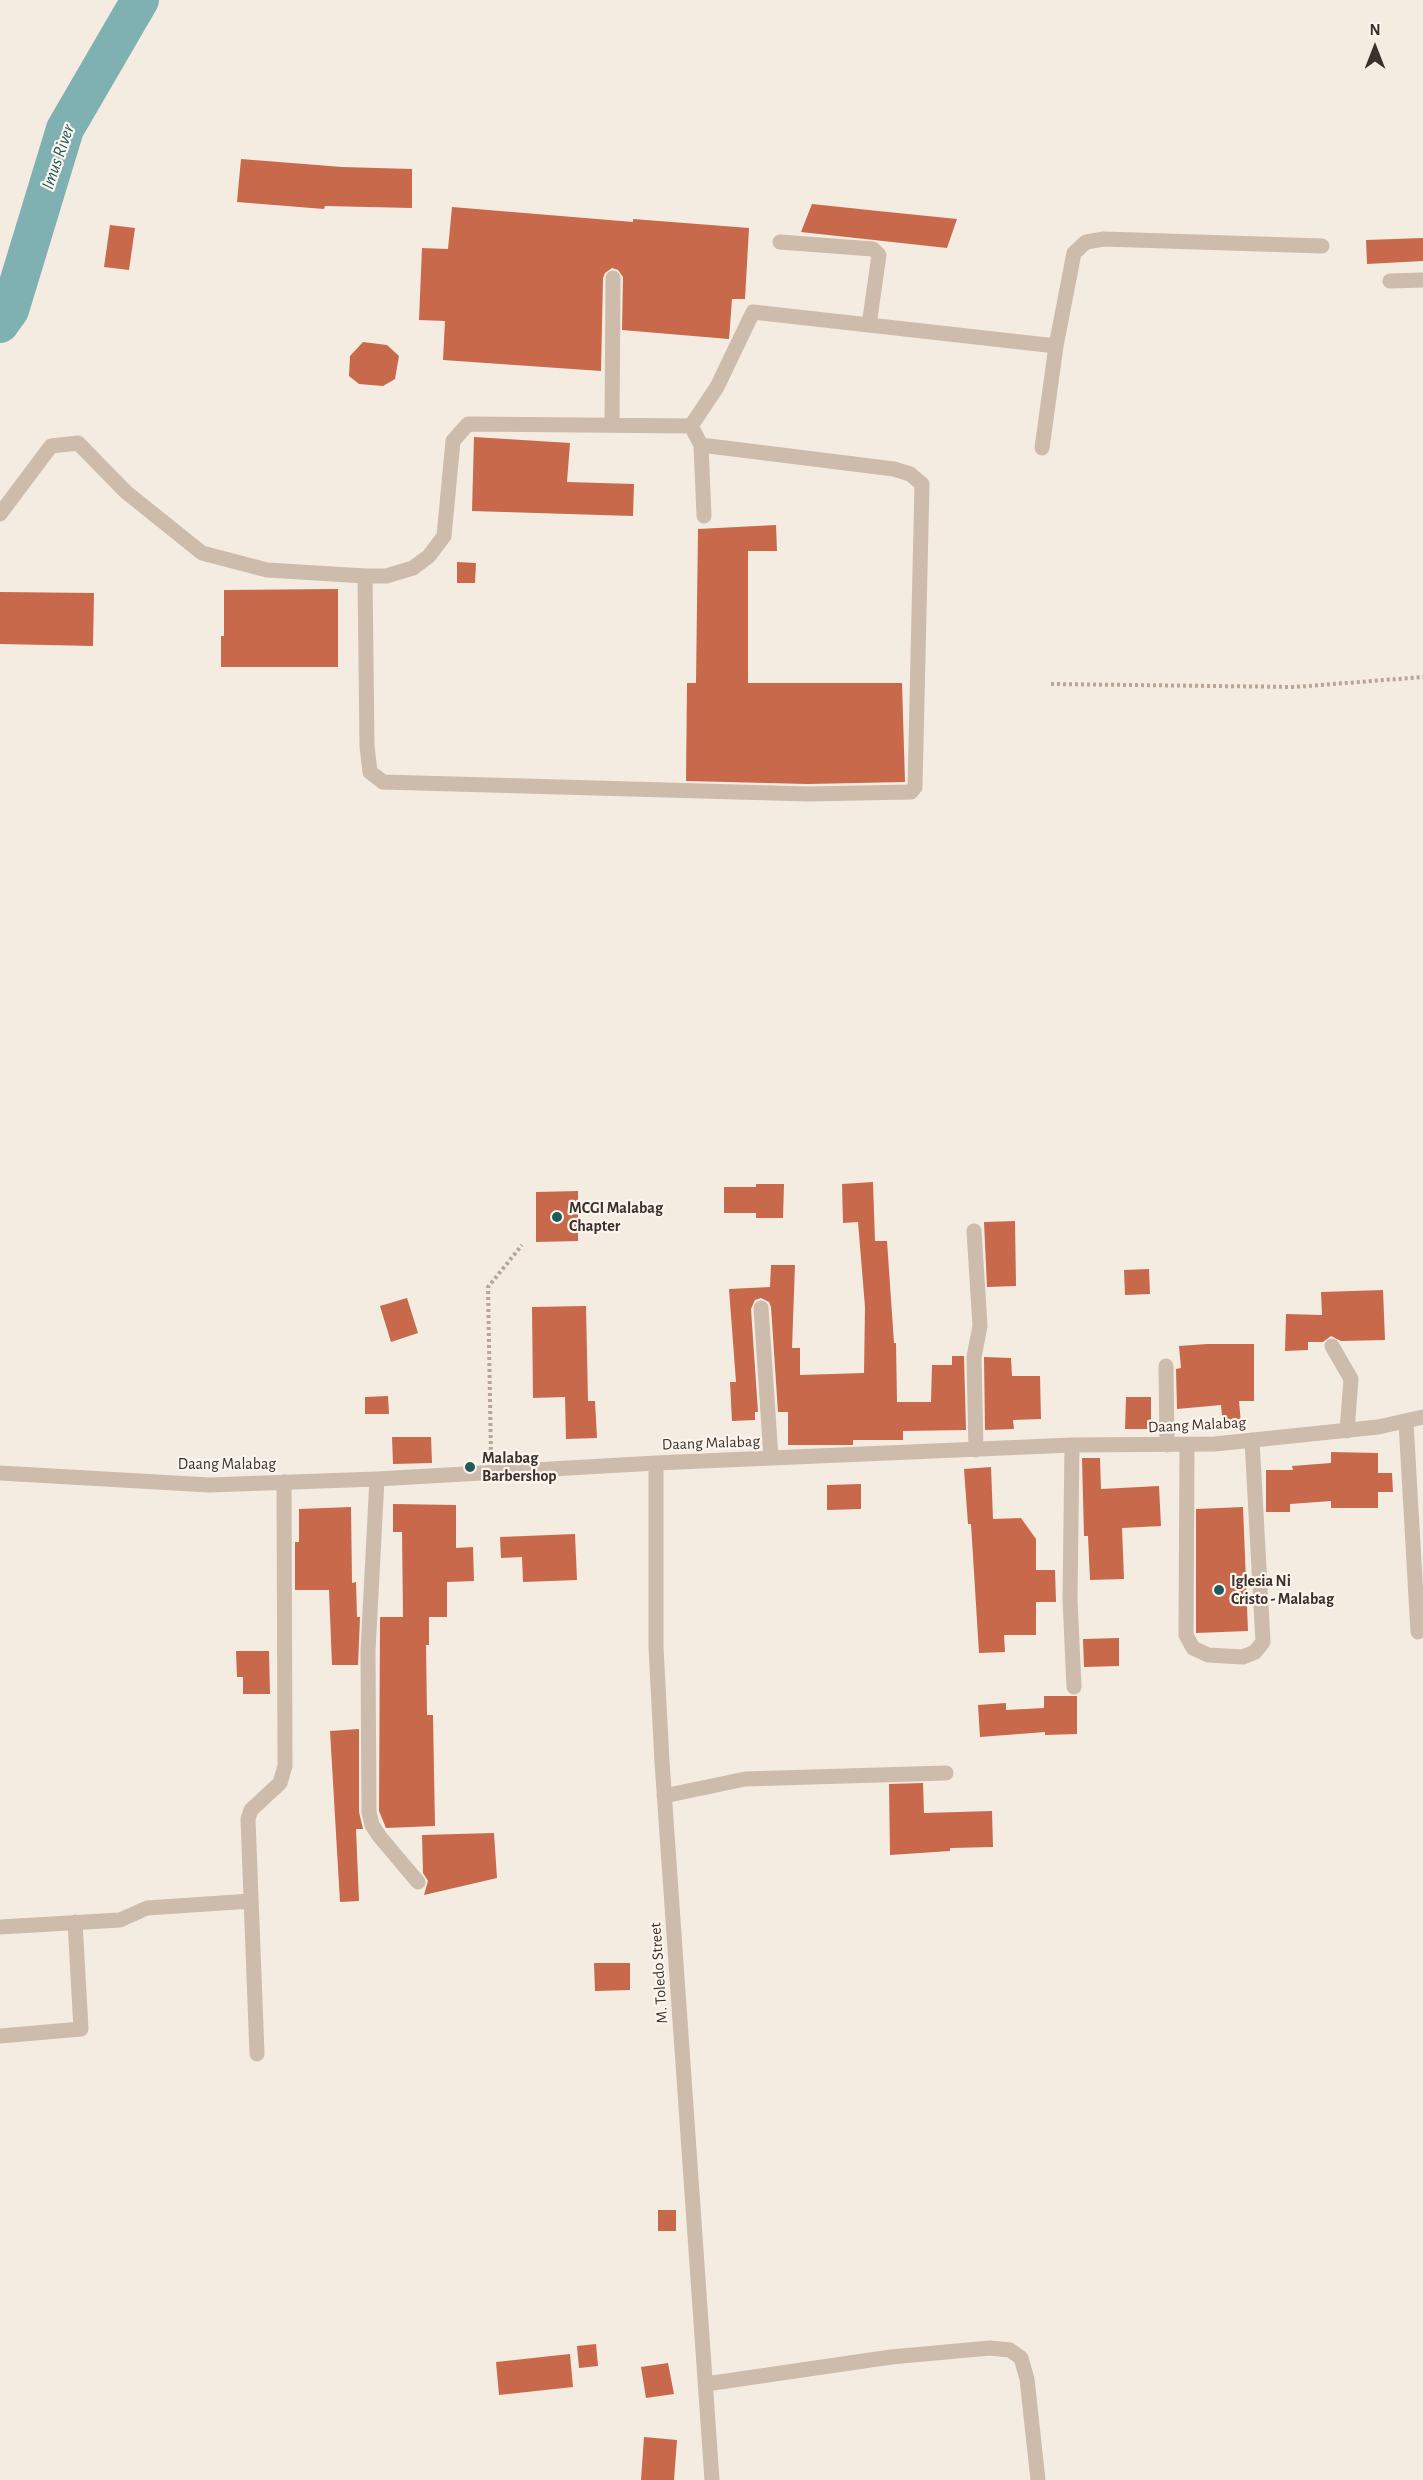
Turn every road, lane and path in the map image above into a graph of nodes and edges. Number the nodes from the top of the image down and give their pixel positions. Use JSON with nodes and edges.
{"nodes":[{"id":1,"x":780,"y":242,"type":"dead end"},
{"id":2,"x":1322,"y":246,"type":"dead end"},
{"id":3,"x":613,"y":278,"type":"dead end"},
{"id":4,"x":1423,"y":280,"type":"edge"},
{"id":5,"x":1390,"y":281,"type":"dead end"},
{"id":6,"x":869,"y":325,"type":"junction"},
{"id":7,"x":1056,"y":346,"type":"junction"},
{"id":8,"x":612,"y":424,"type":"junction"},
{"id":9,"x":691,"y":426,"type":"junction"},
{"id":10,"x":701,"y":445,"type":"junction"},
{"id":11,"x":1042,"y":448,"type":"dead end"},
{"id":12,"x":0,"y":514,"type":"edge"},
{"id":13,"x":704,"y":516,"type":"dead end"},
{"id":14,"x":365,"y":576,"type":"junction"},
{"id":15,"x":1423,"y":677,"type":"edge"},
{"id":16,"x":1051,"y":684,"type":"dead end"},
{"id":17,"x":974,"y":1231,"type":"dead end"},
{"id":18,"x":522,"y":1245,"type":"dead end"},
{"id":19,"x":761,"y":1308,"type":"dead end"},
{"id":20,"x":1332,"y":1346,"type":"dead end"},
{"id":21,"x":1166,"y":1366,"type":"dead end"},
{"id":22,"x":1423,"y":1417,"type":"edge"},
{"id":23,"x":1407,"y":1422,"type":"junction"},
{"id":24,"x":1347,"y":1431,"type":"junction"},
{"id":25,"x":1252,"y":1440,"type":"junction"},
{"id":26,"x":1072,"y":1445,"type":"junction"},
{"id":27,"x":1167,"y":1446,"type":"junction"},
{"id":28,"x":1187,"y":1446,"type":"junction"},
{"id":29,"x":976,"y":1450,"type":"junction"},
{"id":30,"x":771,"y":1458,"type":"junction"},
{"id":31,"x":656,"y":1463,"type":"junction"},
{"id":32,"x":492,"y":1472,"type":"junction"},
{"id":33,"x":0,"y":1473,"type":"edge"},
{"id":34,"x":377,"y":1479,"type":"junction"},
{"id":35,"x":284,"y":1482,"type":"junction"},
{"id":36,"x":1419,"y":1632,"type":"dead end"},
{"id":37,"x":1074,"y":1687,"type":"dead end"},
{"id":38,"x":946,"y":1773,"type":"dead end"},
{"id":39,"x":664,"y":1796,"type":"junction"},
{"id":40,"x":418,"y":1882,"type":"dead end"},
{"id":41,"x":251,"y":1901,"type":"junction"},
{"id":42,"x":75,"y":1922,"type":"junction"},
{"id":43,"x":0,"y":1927,"type":"edge"},
{"id":44,"x":0,"y":2036,"type":"edge"},
{"id":45,"x":257,"y":2054,"type":"dead end"},
{"id":46,"x":706,"y":2384,"type":"junction"},
{"id":47,"x":712,"y":2480,"type":"edge"},
{"id":48,"x":1038,"y":2480,"type":"edge"}],
"edges":[{"from":1,"to":6,"type":"street"},
{"from":2,"to":7,"type":"street"},
{"from":3,"to":8,"type":"street"},
{"from":4,"to":5,"type":"street"},
{"from":6,"to":7,"type":"street"},
{"from":6,"to":9,"type":"street"},
{"from":7,"to":11,"type":"street"},
{"from":8,"to":9,"type":"street"},
{"from":8,"to":14,"type":"street"},
{"from":9,"to":10,"type":"street"},
{"from":10,"to":13,"type":"street"},
{"from":10,"to":14,"type":"street"},
{"from":12,"to":14,"type":"street"},
{"from":15,"to":16,"type":"path"},
{"from":17,"to":29,"type":"street"},
{"from":18,"to":32,"type":"path"},
{"from":19,"to":30,"type":"street"},
{"from":20,"to":24,"type":"street"},
{"from":21,"to":27,"type":"street"},
{"from":22,"to":23,"type":"street","name":"Daang Malabag"},
{"from":23,"to":24,"type":"street","name":"Daang Malabag"},
{"from":23,"to":36,"type":"street"},
{"from":24,"to":25,"type":"street","name":"Daang Malabag"},
{"from":25,"to":28,"type":"street","name":"Daang Malabag"},
{"from":25,"to":28,"type":"street"},
{"from":26,"to":27,"type":"street","name":"Daang Malabag"},
{"from":26,"to":29,"type":"street","name":"Daang Malabag"},
{"from":26,"to":37,"type":"street"},
{"from":27,"to":28,"type":"street","name":"Daang Malabag"},
{"from":29,"to":30,"type":"street","name":"Daang Malabag"},
{"from":30,"to":31,"type":"street","name":"Daang Malabag"},
{"from":31,"to":32,"type":"street","name":"Daang Malabag"},
{"from":31,"to":39,"type":"street","name":"M. Toledo Street"},
{"from":32,"to":34,"type":"street","name":"Daang Malabag"},
{"from":33,"to":35,"type":"street","name":"Daang Malabag"},
{"from":34,"to":35,"type":"street","name":"Daang Malabag"},
{"from":34,"to":40,"type":"street"},
{"from":35,"to":41,"type":"street"},
{"from":38,"to":39,"type":"street"},
{"from":39,"to":46,"type":"street","name":"M. Toledo Street"},
{"from":41,"to":42,"type":"street"},
{"from":41,"to":45,"type":"street"},
{"from":42,"to":43,"type":"street"},
{"from":42,"to":44,"type":"street"},
{"from":46,"to":47,"type":"street","name":"M. Toledo Street"},
{"from":46,"to":48,"type":"street"}]}
